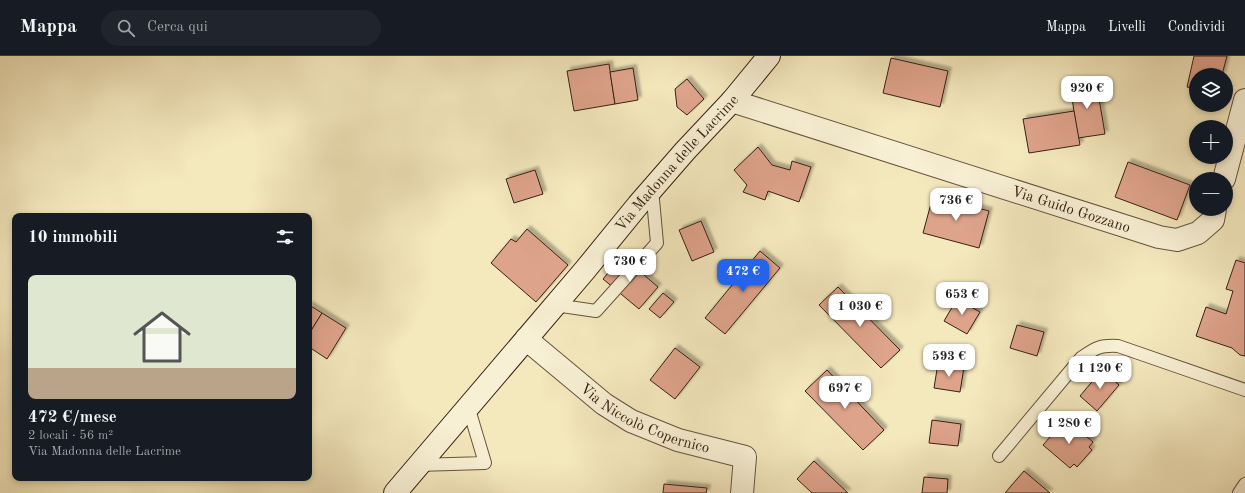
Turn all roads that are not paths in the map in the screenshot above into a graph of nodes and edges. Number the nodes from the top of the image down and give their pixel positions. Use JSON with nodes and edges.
{"nodes":[{"id":1,"x":769,"y":56,"type":"edge"},
{"id":2,"x":1245,"y":100,"type":"edge"},
{"id":3,"x":732,"y":101,"type":"junction"},
{"id":4,"x":1226,"y":172,"type":"edge"},
{"id":5,"x":652,"y":188,"type":"junction"},
{"id":6,"x":1213,"y":216,"type":"edge"},
{"id":7,"x":555,"y":305,"type":"junction"},
{"id":8,"x":526,"y":339,"type":"junction"},
{"id":9,"x":1245,"y":390,"type":"edge"},
{"id":10,"x":474,"y":398,"type":"junction"},
{"id":11,"x":999,"y":456,"type":"dead end"},
{"id":12,"x":418,"y":464,"type":"junction"},
{"id":13,"x":1245,"y":484,"type":"edge"},
{"id":14,"x":395,"y":493,"type":"edge"},
{"id":15,"x":742,"y":493,"type":"edge"},
{"id":16,"x":1239,"y":493,"type":"edge"}],
"edges":[{"from":1,"to":3,"type":"street","name":"Via Madonna delle Lacrime"},
{"from":2,"to":4,"type":"street"},
{"from":3,"to":5,"type":"street","name":"Via Madonna delle Lacrime"},
{"from":3,"to":6,"type":"street","name":"Via Guido Gozzano"},
{"from":5,"to":7,"type":"street","name":"Via Madonna delle Lacrime"},
{"from":5,"to":7,"type":"lane"},
{"from":7,"to":8,"type":"street","name":"Via Madonna delle Lacrime"},
{"from":8,"to":10,"type":"street","name":"Via Madonna delle Lacrime"},
{"from":8,"to":15,"type":"street","name":"Via Niccolò Copernico"},
{"from":9,"to":11,"type":"lane"},
{"from":10,"to":12,"type":"street","name":"Via Madonna delle Lacrime"},
{"from":10,"to":12,"type":"lane"},
{"from":12,"to":14,"type":"street","name":"Via Madonna delle Lacrime"},
{"from":13,"to":16,"type":"lane"}]}
